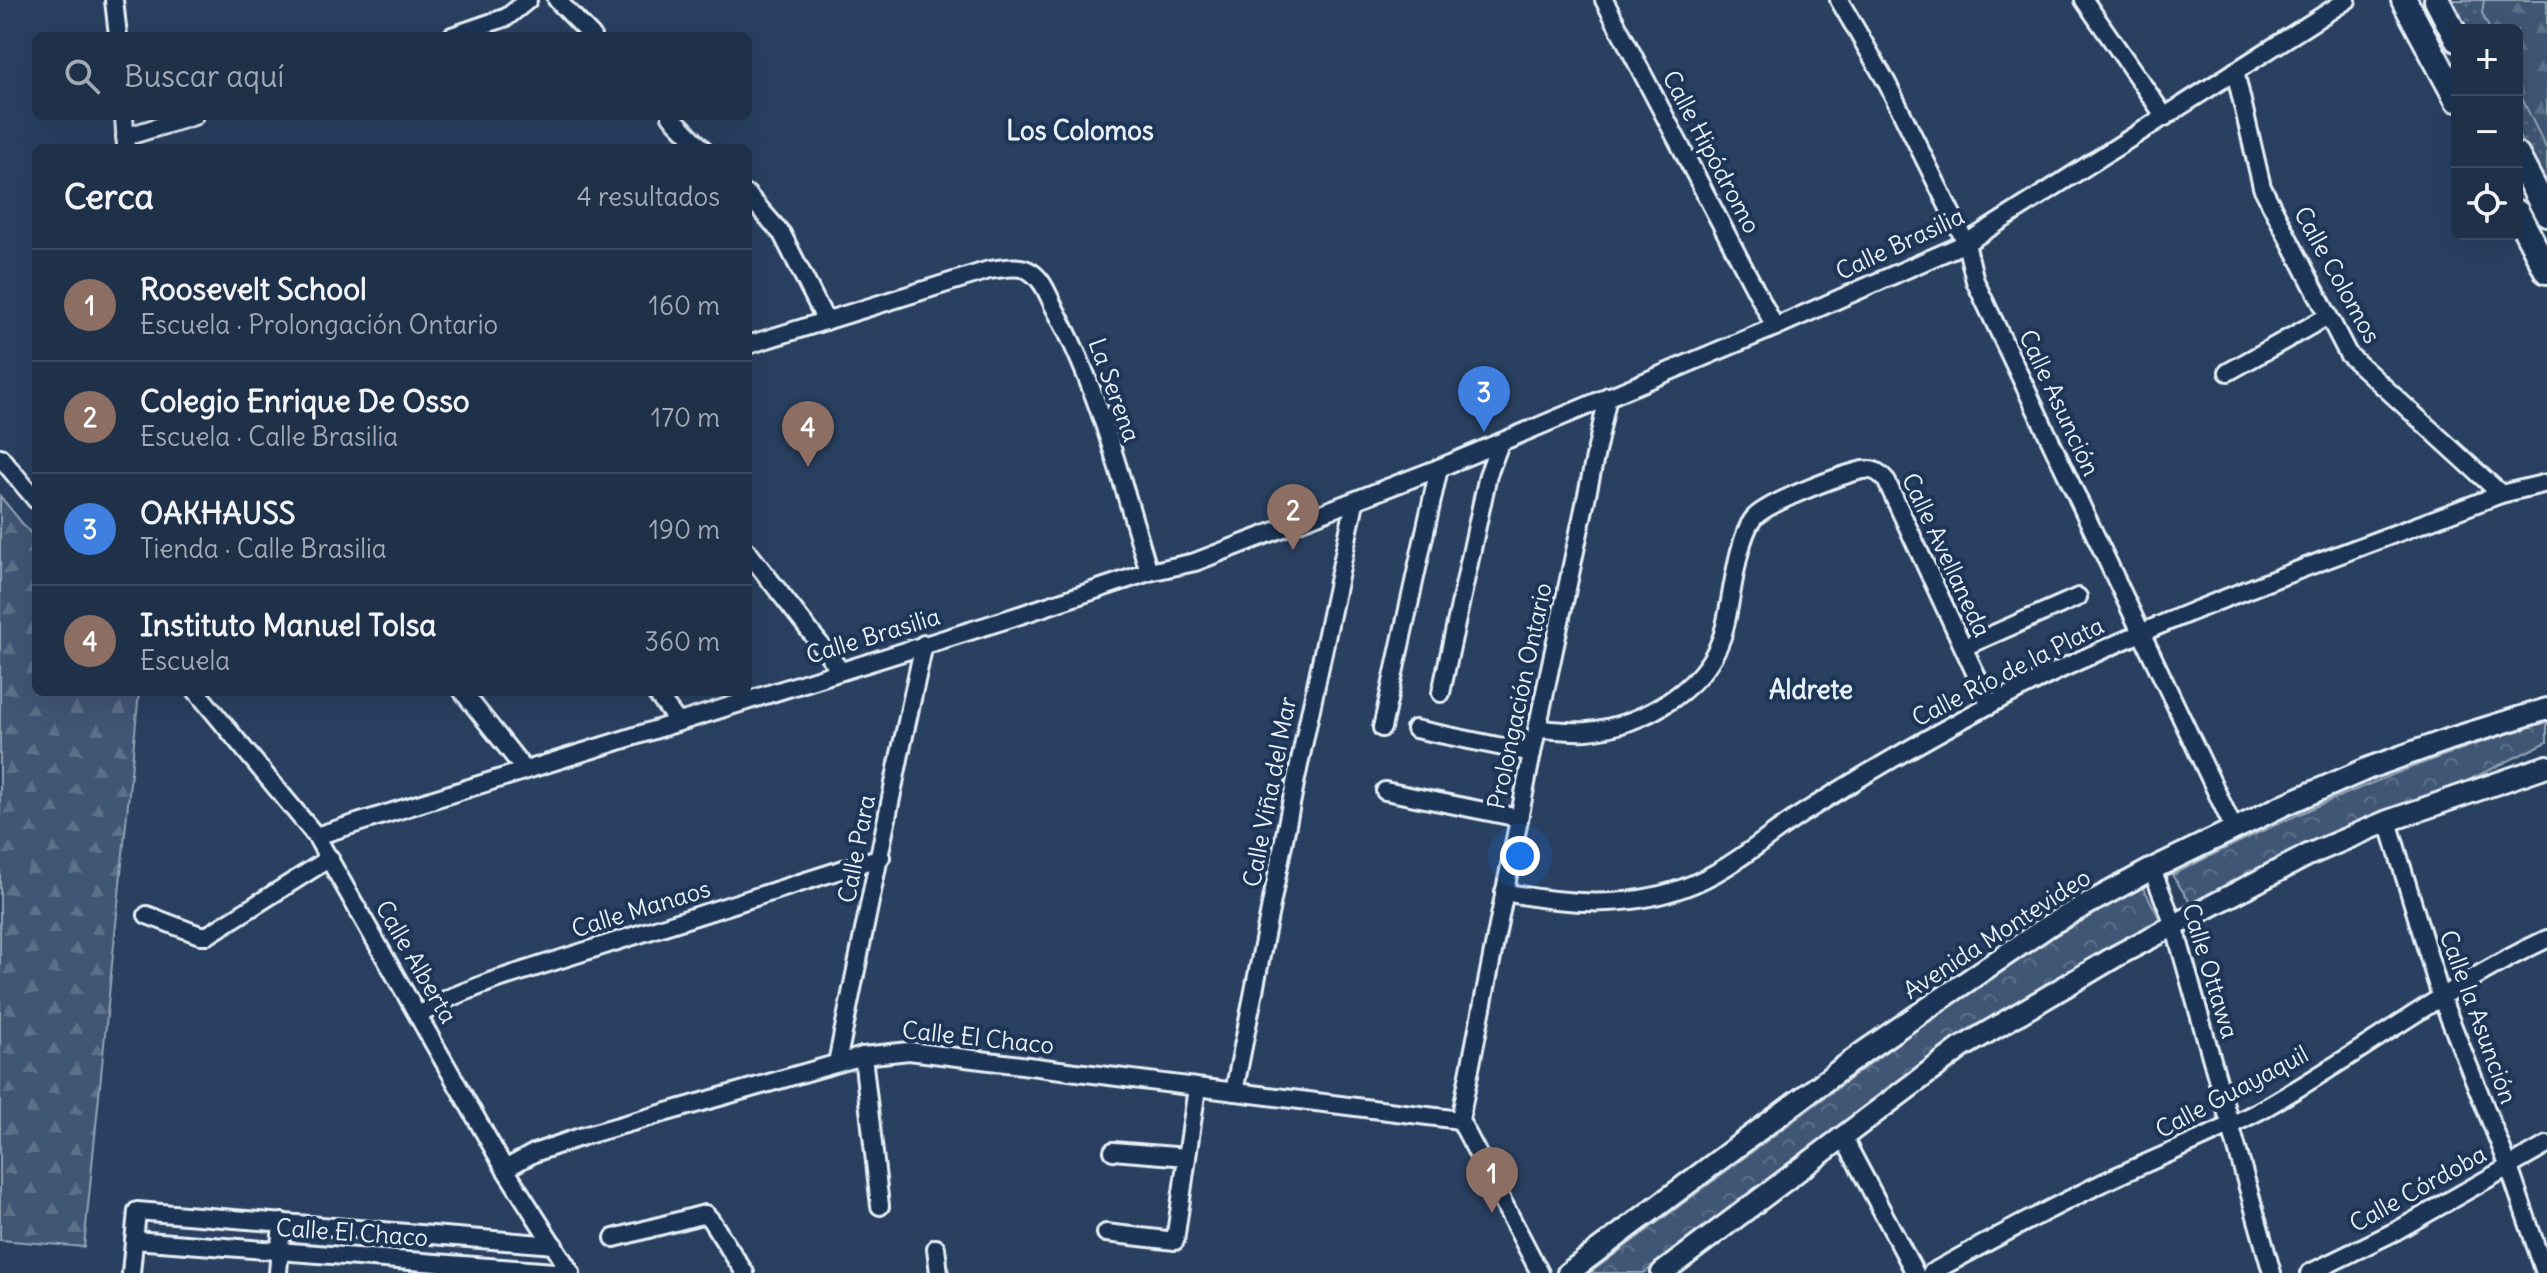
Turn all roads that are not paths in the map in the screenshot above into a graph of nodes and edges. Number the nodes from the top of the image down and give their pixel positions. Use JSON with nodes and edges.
{"nodes":[{"id":1,"x":114,"y":0,"type":"edge"},
{"id":2,"x":528,"y":0,"type":"edge"},
{"id":3,"x":557,"y":0,"type":"edge"},
{"id":4,"x":1604,"y":0,"type":"edge"},
{"id":5,"x":1839,"y":0,"type":"edge"},
{"id":6,"x":2084,"y":0,"type":"edge"},
{"id":7,"x":2347,"y":0,"type":"edge"},
{"id":8,"x":2404,"y":0,"type":"edge"},
{"id":9,"x":2437,"y":0,"type":"edge"},
{"id":10,"x":2451,"y":27,"type":"edge"},
{"id":11,"x":118,"y":32,"type":"edge"},
{"id":12,"x":464,"y":32,"type":"edge"},
{"id":13,"x":588,"y":32,"type":"edge"},
{"id":14,"x":2235,"y":71,"type":"junction"},
{"id":15,"x":2455,"y":96,"type":"edge"},
{"id":16,"x":2165,"y":117,"type":"junction"},
{"id":17,"x":124,"y":120,"type":"edge"},
{"id":18,"x":184,"y":120,"type":"edge"},
{"id":19,"x":674,"y":120,"type":"edge"},
{"id":20,"x":126,"y":143,"type":"edge"},
{"id":21,"x":692,"y":144,"type":"edge"},
{"id":22,"x":2523,"y":167,"type":"edge"},
{"id":23,"x":752,"y":200,"type":"edge"},
{"id":24,"x":2547,"y":213,"type":"edge"},
{"id":25,"x":2523,"y":225,"type":"edge"},
{"id":26,"x":1966,"y":243,"type":"junction"},
{"id":27,"x":2547,"y":271,"type":"edge"},
{"id":28,"x":2328,"y":316,"type":"junction"},
{"id":29,"x":826,"y":321,"type":"junction"},
{"id":30,"x":1775,"y":327,"type":"junction"},
{"id":31,"x":752,"y":344,"type":"edge"},
{"id":32,"x":2228,"y":372,"type":"dead end"},
{"id":33,"x":1608,"y":396,"type":"junction"},
{"id":34,"x":1500,"y":443,"type":"junction"},
{"id":35,"x":0,"y":457,"type":"edge"},
{"id":36,"x":1439,"y":468,"type":"junction"},
{"id":37,"x":2547,"y":483,"type":"edge"},
{"id":38,"x":2501,"y":494,"type":"junction"},
{"id":39,"x":32,"y":495,"type":"edge"},
{"id":40,"x":1355,"y":502,"type":"junction"},
{"id":41,"x":752,"y":557,"type":"edge"},
{"id":42,"x":1149,"y":572,"type":"junction"},
{"id":43,"x":2078,"y":597,"type":"dead end"},
{"id":44,"x":2141,"y":631,"type":"junction"},
{"id":45,"x":924,"y":644,"type":"junction"},
{"id":46,"x":1964,"y":647,"type":"junction"},
{"id":47,"x":841,"y":671,"type":"junction"},
{"id":48,"x":1441,"y":693,"type":"dead end"},
{"id":49,"x":200,"y":696,"type":"edge"},
{"id":50,"x":466,"y":696,"type":"edge"},
{"id":51,"x":658,"y":696,"type":"edge"},
{"id":52,"x":1990,"y":705,"type":"junction"},
{"id":53,"x":2547,"y":709,"type":"edge"},
{"id":54,"x":678,"y":722,"type":"junction"},
{"id":55,"x":1382,"y":728,"type":"dead end"},
{"id":56,"x":1415,"y":729,"type":"dead end"},
{"id":57,"x":1539,"y":729,"type":"junction"},
{"id":58,"x":1532,"y":753,"type":"junction"},
{"id":59,"x":2547,"y":756,"type":"edge"},
{"id":60,"x":2547,"y":766,"type":"edge"},
{"id":61,"x":525,"y":770,"type":"junction"},
{"id":62,"x":2507,"y":778,"type":"junction"},
{"id":63,"x":1385,"y":791,"type":"dead end"},
{"id":64,"x":1519,"y":818,"type":"junction"},
{"id":65,"x":2388,"y":821,"type":"junction"},
{"id":66,"x":2234,"y":829,"type":"junction"},
{"id":67,"x":316,"y":836,"type":"junction"},
{"id":68,"x":881,"y":857,"type":"junction"},
{"id":69,"x":330,"y":858,"type":"junction"},
{"id":70,"x":2152,"y":869,"type":"junction"},
{"id":71,"x":1504,"y":892,"type":"junction"},
{"id":72,"x":147,"y":915,"type":"dead end"},
{"id":73,"x":2174,"y":925,"type":"junction"},
{"id":74,"x":2547,"y":939,"type":"edge"},
{"id":75,"x":2441,"y":997,"type":"junction"},
{"id":76,"x":419,"y":1015,"type":"junction"},
{"id":77,"x":863,"y":1056,"type":"junction"},
{"id":78,"x":837,"y":1063,"type":"junction"},
{"id":79,"x":1197,"y":1088,"type":"junction"},
{"id":80,"x":1234,"y":1092,"type":"junction"},
{"id":81,"x":1460,"y":1120,"type":"junction"},
{"id":82,"x":2230,"y":1125,"type":"junction"},
{"id":83,"x":1843,"y":1137,"type":"junction"},
{"id":84,"x":2547,"y":1145,"type":"edge"},
{"id":85,"x":1113,"y":1151,"type":"dead end"},
{"id":86,"x":1187,"y":1157,"type":"junction"},
{"id":87,"x":2509,"y":1167,"type":"junction"},
{"id":88,"x":505,"y":1169,"type":"junction"},
{"id":89,"x":880,"y":1206,"type":"dead end"},
{"id":90,"x":282,"y":1222,"type":"junction"},
{"id":91,"x":1106,"y":1233,"type":"dead end"},
{"id":92,"x":614,"y":1238,"type":"dead end"},
{"id":93,"x":134,"y":1240,"type":"junction"},
{"id":94,"x":554,"y":1245,"type":"junction"},
{"id":95,"x":936,"y":1248,"type":"dead end"},
{"id":96,"x":280,"y":1252,"type":"junction"},
{"id":97,"x":131,"y":1273,"type":"edge"},
{"id":98,"x":278,"y":1273,"type":"edge"},
{"id":99,"x":569,"y":1273,"type":"edge"},
{"id":100,"x":745,"y":1273,"type":"edge"},
{"id":101,"x":939,"y":1273,"type":"edge"},
{"id":102,"x":1540,"y":1273,"type":"edge"},
{"id":103,"x":1568,"y":1273,"type":"edge"},
{"id":104,"x":1662,"y":1273,"type":"edge"},
{"id":105,"x":1915,"y":1273,"type":"edge"},
{"id":106,"x":1931,"y":1273,"type":"edge"},
{"id":107,"x":2272,"y":1273,"type":"edge"},
{"id":108,"x":2310,"y":1273,"type":"edge"},
{"id":109,"x":2545,"y":1273,"type":"edge"}],
"edges":[{"from":1,"to":11,"type":"street"},
{"from":2,"to":12,"type":"street"},
{"from":3,"to":13,"type":"street"},
{"from":4,"to":30,"type":"street","name":"Calle Hipódromo"},
{"from":5,"to":26,"type":"street","name":"Calle Asunción"},
{"from":6,"to":16,"type":"street"},
{"from":7,"to":14,"type":"street","name":"Calle Brasilia"},
{"from":8,"to":15,"type":"main road"},
{"from":9,"to":10,"type":"main road"},
{"from":14,"to":16,"type":"street","name":"Calle Brasilia"},
{"from":14,"to":28,"type":"street","name":"Calle Colomos"},
{"from":16,"to":26,"type":"street","name":"Calle Brasilia"},
{"from":17,"to":20,"type":"street"},
{"from":18,"to":20,"type":"street"},
{"from":19,"to":21,"type":"street"},
{"from":22,"to":24,"type":"main road"},
{"from":23,"to":29,"type":"street"},
{"from":25,"to":27,"type":"main road"},
{"from":26,"to":30,"type":"street","name":"Calle Brasilia"},
{"from":26,"to":44,"type":"street","name":"Calle Asunción"},
{"from":28,"to":32,"type":"street"},
{"from":28,"to":38,"type":"street","name":"Calle Colomos"},
{"from":29,"to":31,"type":"street","name":"La Serena"},
{"from":29,"to":42,"type":"street","name":"La Serena"},
{"from":30,"to":33,"type":"street","name":"Calle Brasilia"},
{"from":33,"to":34,"type":"street","name":"Calle Brasilia"},
{"from":33,"to":57,"type":"street","name":"Prolongación Ontario"},
{"from":34,"to":36,"type":"street","name":"Calle Brasilia"},
{"from":34,"to":48,"type":"street"},
{"from":35,"to":39,"type":"street"},
{"from":36,"to":40,"type":"street","name":"Calle Brasilia"},
{"from":36,"to":55,"type":"street"},
{"from":37,"to":38,"type":"street","name":"Calle Río de la Plata"},
{"from":38,"to":44,"type":"street","name":"Calle Río de la Plata"},
{"from":40,"to":42,"type":"street","name":"Calle Brasilia"},
{"from":40,"to":80,"type":"street","name":"Calle Viña del Mar"},
{"from":41,"to":47,"type":"street"},
{"from":42,"to":45,"type":"street","name":"Calle Brasilia"},
{"from":43,"to":46,"type":"street"},
{"from":44,"to":52,"type":"street","name":"Calle Río de la Plata"},
{"from":44,"to":66,"type":"street","name":"Calle Asunción"},
{"from":45,"to":47,"type":"street","name":"Calle Brasilia"},
{"from":45,"to":68,"type":"street","name":"Calle Para"},
{"from":46,"to":52,"type":"street","name":"Calle Avellaneda"},
{"from":46,"to":57,"type":"street","name":"Calle Avellaneda"},
{"from":47,"to":54,"type":"street","name":"Calle Brasilia"},
{"from":49,"to":67,"type":"street","name":"Calle Alberta"},
{"from":50,"to":61,"type":"street"},
{"from":51,"to":54,"type":"street"},
{"from":52,"to":71,"type":"street","name":"Calle Río de la Plata"},
{"from":53,"to":66,"type":"street","name":"Avenida Montevideo"},
{"from":54,"to":61,"type":"street","name":"Calle Brasilia"},
{"from":56,"to":58,"type":"street"},
{"from":57,"to":58,"type":"street","name":"Prolongación Ontario"},
{"from":58,"to":64,"type":"street","name":"Prolongación Ontario"},
{"from":59,"to":62,"type":"street"},
{"from":60,"to":62,"type":"street"},
{"from":61,"to":67,"type":"street","name":"Calle Brasilia"},
{"from":62,"to":65,"type":"street"},
{"from":63,"to":64,"type":"street"},
{"from":64,"to":71,"type":"street","name":"Prolongación Ontario"},
{"from":65,"to":73,"type":"street"},
{"from":65,"to":75,"type":"street","name":"Calle la Asunción"},
{"from":66,"to":70,"type":"street","name":"Avenida Montevideo"},
{"from":67,"to":69,"type":"street","name":"Calle Alberta"},
{"from":68,"to":76,"type":"street","name":"Calle Manaos"},
{"from":68,"to":78,"type":"street","name":"Calle Para"},
{"from":69,"to":72,"type":"street"},
{"from":69,"to":76,"type":"street","name":"Calle Alberta"},
{"from":70,"to":73,"type":"street","name":"Calle Ottawa"},
{"from":70,"to":103,"type":"street","name":"Avenida Montevideo"},
{"from":71,"to":81,"type":"street","name":"Prolongación Ontario"},
{"from":73,"to":82,"type":"street","name":"Calle Ottawa"},
{"from":73,"to":83,"type":"street"},
{"from":74,"to":75,"type":"street","name":"Calle Guayaquil"},
{"from":75,"to":82,"type":"street","name":"Calle Guayaquil"},
{"from":75,"to":87,"type":"street","name":"Calle la Asunción"},
{"from":76,"to":88,"type":"street","name":"Calle Alberta"},
{"from":77,"to":78,"type":"street","name":"Calle El Chaco"},
{"from":77,"to":79,"type":"street","name":"Calle El Chaco"},
{"from":77,"to":89,"type":"street"},
{"from":78,"to":88,"type":"street","name":"Calle El Chaco"},
{"from":79,"to":80,"type":"street","name":"Calle El Chaco"},
{"from":79,"to":86,"type":"street"},
{"from":80,"to":81,"type":"street","name":"Calle El Chaco"},
{"from":81,"to":102,"type":"street"},
{"from":82,"to":106,"type":"street","name":"Calle Guayaquil"},
{"from":82,"to":107,"type":"street","name":"Calle Ottawa"},
{"from":83,"to":104,"type":"street"},
{"from":83,"to":105,"type":"street"},
{"from":84,"to":87,"type":"street","name":"Calle Córdoba"},
{"from":85,"to":86,"type":"street"},
{"from":86,"to":91,"type":"street"},
{"from":87,"to":108,"type":"street","name":"Calle Córdoba"},
{"from":87,"to":109,"type":"street","name":"Calle la Asunción"},
{"from":88,"to":94,"type":"street","name":"Calle Alberta"},
{"from":90,"to":93,"type":"street","name":"Calle El Chaco"},
{"from":90,"to":94,"type":"street","name":"Calle El Chaco"},
{"from":90,"to":96,"type":"street"},
{"from":92,"to":100,"type":"street"},
{"from":93,"to":96,"type":"street","name":"Calle El Chaco"},
{"from":93,"to":97,"type":"street"},
{"from":94,"to":99,"type":"street","name":"Calle Alberta"},
{"from":95,"to":101,"type":"street"},
{"from":96,"to":98,"type":"street"},
{"from":96,"to":99,"type":"street","name":"Calle El Chaco"}]}
